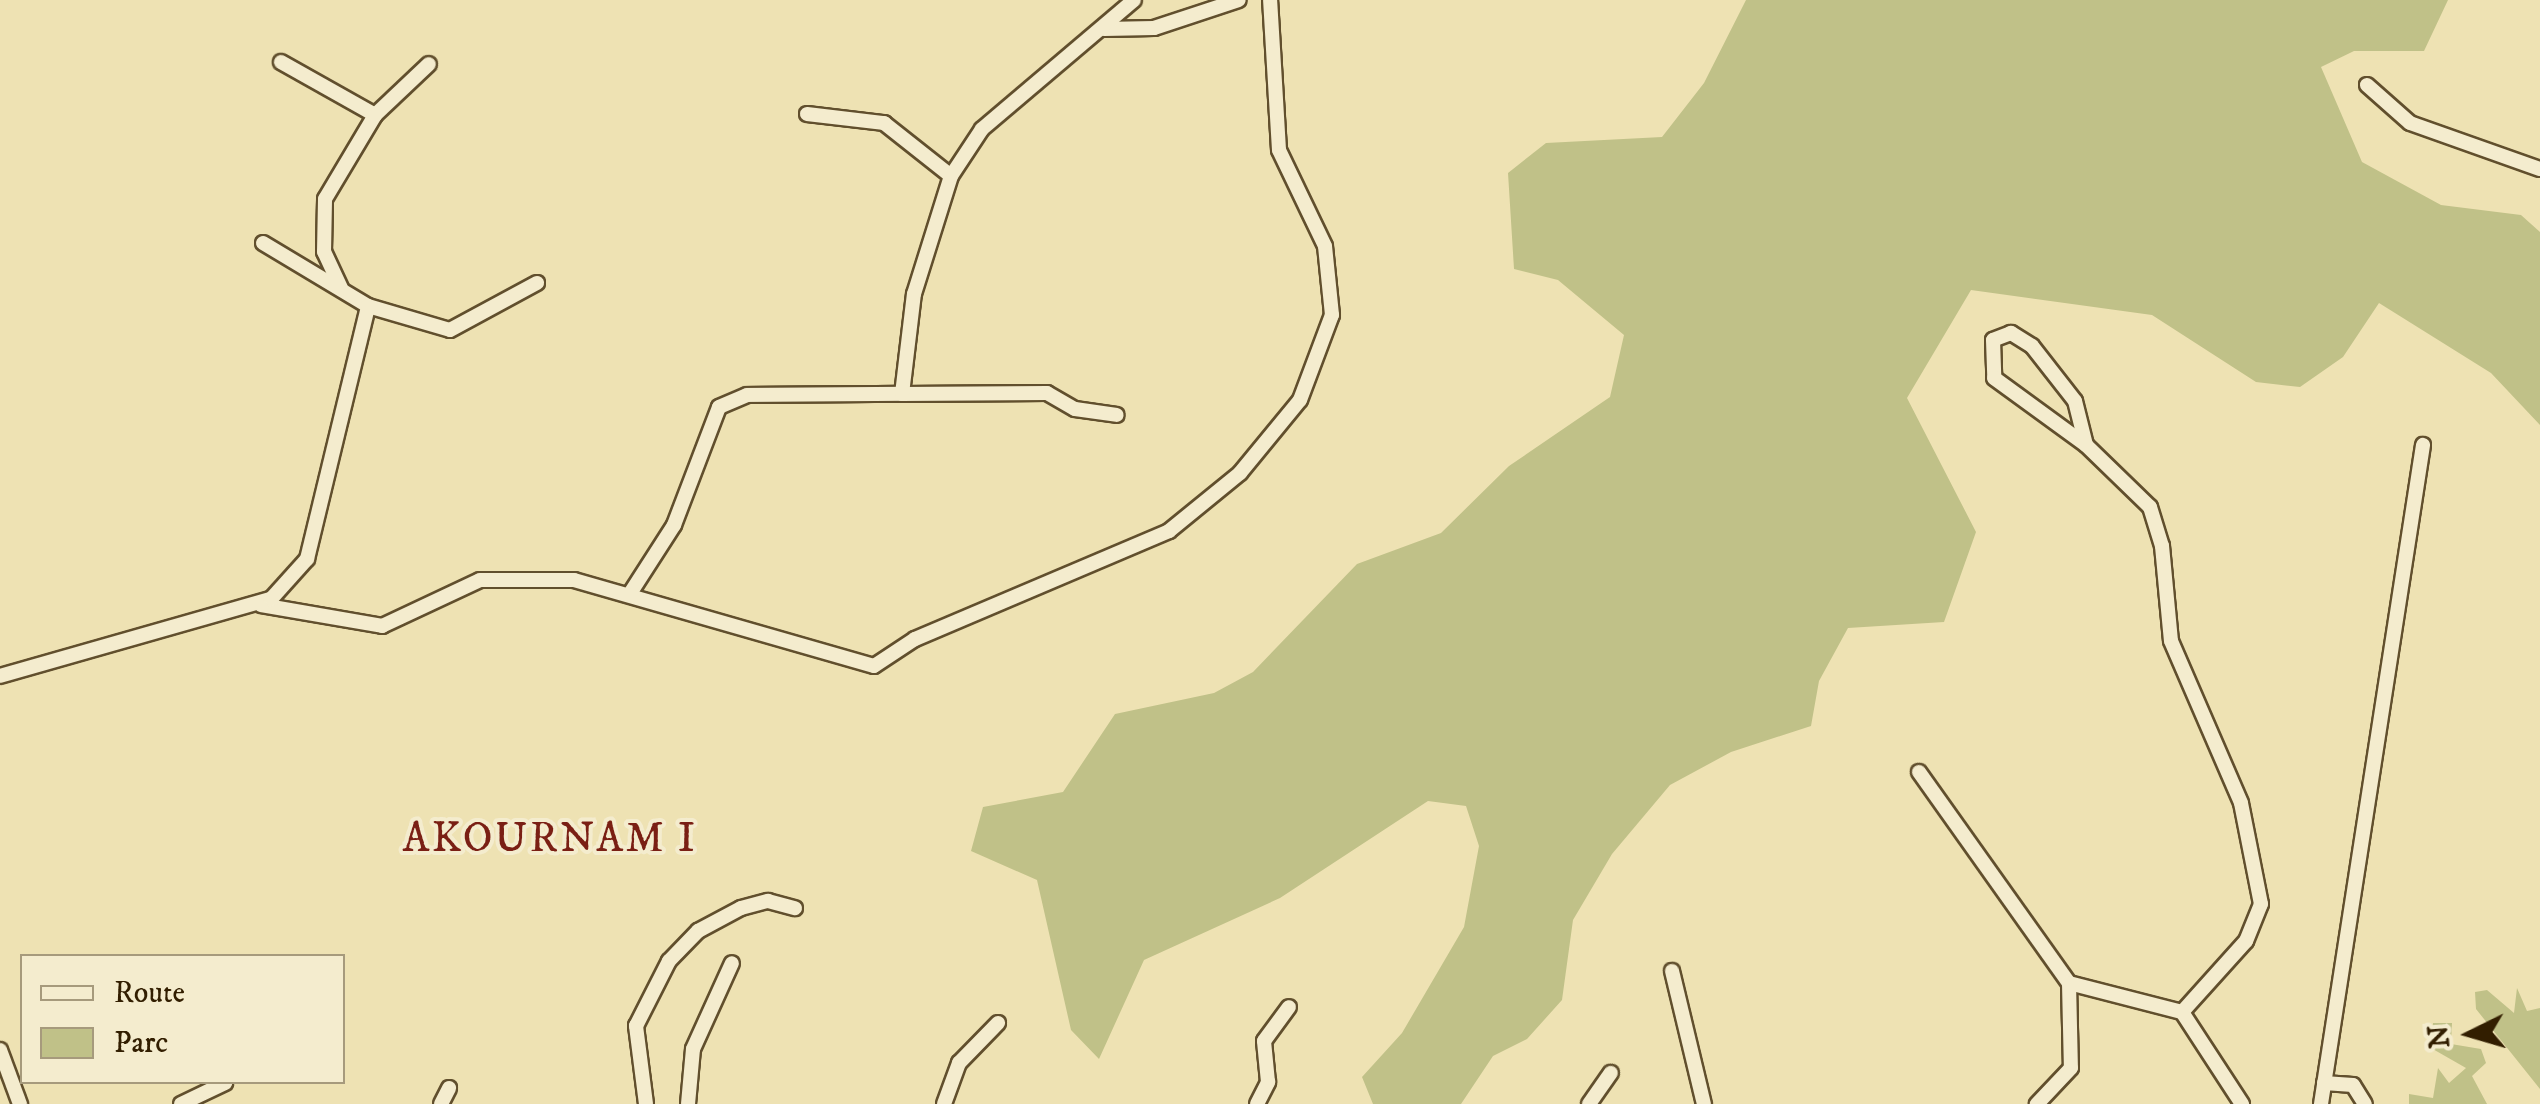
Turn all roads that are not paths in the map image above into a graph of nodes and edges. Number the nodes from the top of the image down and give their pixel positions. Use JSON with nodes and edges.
{"nodes":[{"id":1,"x":1134,"y":0,"type":"edge"},
{"id":2,"x":1239,"y":0,"type":"edge"},
{"id":3,"x":1270,"y":0,"type":"edge"},
{"id":4,"x":1104,"y":29,"type":"junction"},
{"id":5,"x":281,"y":62,"type":"dead end"},
{"id":6,"x":429,"y":64,"type":"dead end"},
{"id":7,"x":2367,"y":85,"type":"dead end"},
{"id":8,"x":807,"y":114,"type":"dead end"},
{"id":9,"x":375,"y":116,"type":"junction"},
{"id":10,"x":2540,"y":170,"type":"edge"},
{"id":11,"x":951,"y":176,"type":"junction"},
{"id":12,"x":263,"y":244,"type":"dead end"},
{"id":13,"x":537,"y":283,"type":"dead end"},
{"id":14,"x":341,"y":288,"type":"junction"},
{"id":15,"x":368,"y":306,"type":"junction"},
{"id":16,"x":902,"y":394,"type":"junction"},
{"id":17,"x":1117,"y":415,"type":"dead end"},
{"id":18,"x":2086,"y":445,"type":"junction"},
{"id":19,"x":2423,"y":445,"type":"dead end"},
{"id":20,"x":631,"y":592,"type":"junction"},
{"id":21,"x":261,"y":605,"type":"junction"},
{"id":22,"x":0,"y":676,"type":"edge"},
{"id":23,"x":1919,"y":772,"type":"dead end"},
{"id":24,"x":795,"y":908,"type":"dead end"},
{"id":25,"x":732,"y":963,"type":"dead end"},
{"id":26,"x":1672,"y":971,"type":"dead end"},
{"id":27,"x":2069,"y":984,"type":"junction"},
{"id":28,"x":1289,"y":1007,"type":"dead end"},
{"id":29,"x":2182,"y":1012,"type":"junction"},
{"id":30,"x":998,"y":1024,"type":"dead end"},
{"id":31,"x":0,"y":1050,"type":"edge"},
{"id":32,"x":1611,"y":1073,"type":"dead end"},
{"id":33,"x":2324,"y":1083,"type":"junction"},
{"id":34,"x":225,"y":1084,"type":"edge"},
{"id":35,"x":449,"y":1088,"type":"dead end"},
{"id":36,"x":20,"y":1104,"type":"edge"},
{"id":37,"x":181,"y":1104,"type":"edge"},
{"id":38,"x":441,"y":1104,"type":"edge"},
{"id":39,"x":646,"y":1104,"type":"edge"},
{"id":40,"x":688,"y":1104,"type":"edge"},
{"id":41,"x":944,"y":1104,"type":"edge"},
{"id":42,"x":1257,"y":1104,"type":"edge"},
{"id":43,"x":1590,"y":1104,"type":"edge"},
{"id":44,"x":1704,"y":1104,"type":"edge"},
{"id":45,"x":2037,"y":1104,"type":"edge"},
{"id":46,"x":2242,"y":1104,"type":"edge"},
{"id":47,"x":2321,"y":1104,"type":"edge"},
{"id":48,"x":2365,"y":1104,"type":"edge"}],
"edges":[{"from":1,"to":4,"type":"street"},
{"from":2,"to":4,"type":"street"},
{"from":3,"to":20,"type":"street"},
{"from":4,"to":11,"type":"street"},
{"from":5,"to":9,"type":"street"},
{"from":6,"to":9,"type":"street"},
{"from":7,"to":10,"type":"street"},
{"from":8,"to":11,"type":"street"},
{"from":9,"to":14,"type":"street"},
{"from":11,"to":16,"type":"street"},
{"from":12,"to":14,"type":"street"},
{"from":13,"to":15,"type":"street"},
{"from":14,"to":15,"type":"street"},
{"from":15,"to":21,"type":"street"},
{"from":16,"to":17,"type":"street"},
{"from":16,"to":20,"type":"street"},
{"from":18,"to":18,"type":"street"},
{"from":18,"to":29,"type":"street"},
{"from":19,"to":33,"type":"street"},
{"from":20,"to":21,"type":"street"},
{"from":21,"to":22,"type":"street"},
{"from":23,"to":27,"type":"street"},
{"from":24,"to":39,"type":"street"},
{"from":25,"to":40,"type":"street"},
{"from":26,"to":44,"type":"street"},
{"from":27,"to":29,"type":"street"},
{"from":27,"to":45,"type":"street"},
{"from":28,"to":42,"type":"street"},
{"from":29,"to":46,"type":"street"},
{"from":30,"to":41,"type":"street"},
{"from":31,"to":36,"type":"street"},
{"from":32,"to":43,"type":"street"},
{"from":33,"to":47,"type":"street"},
{"from":33,"to":48,"type":"street"},
{"from":34,"to":37,"type":"street"},
{"from":35,"to":38,"type":"street"}]}
